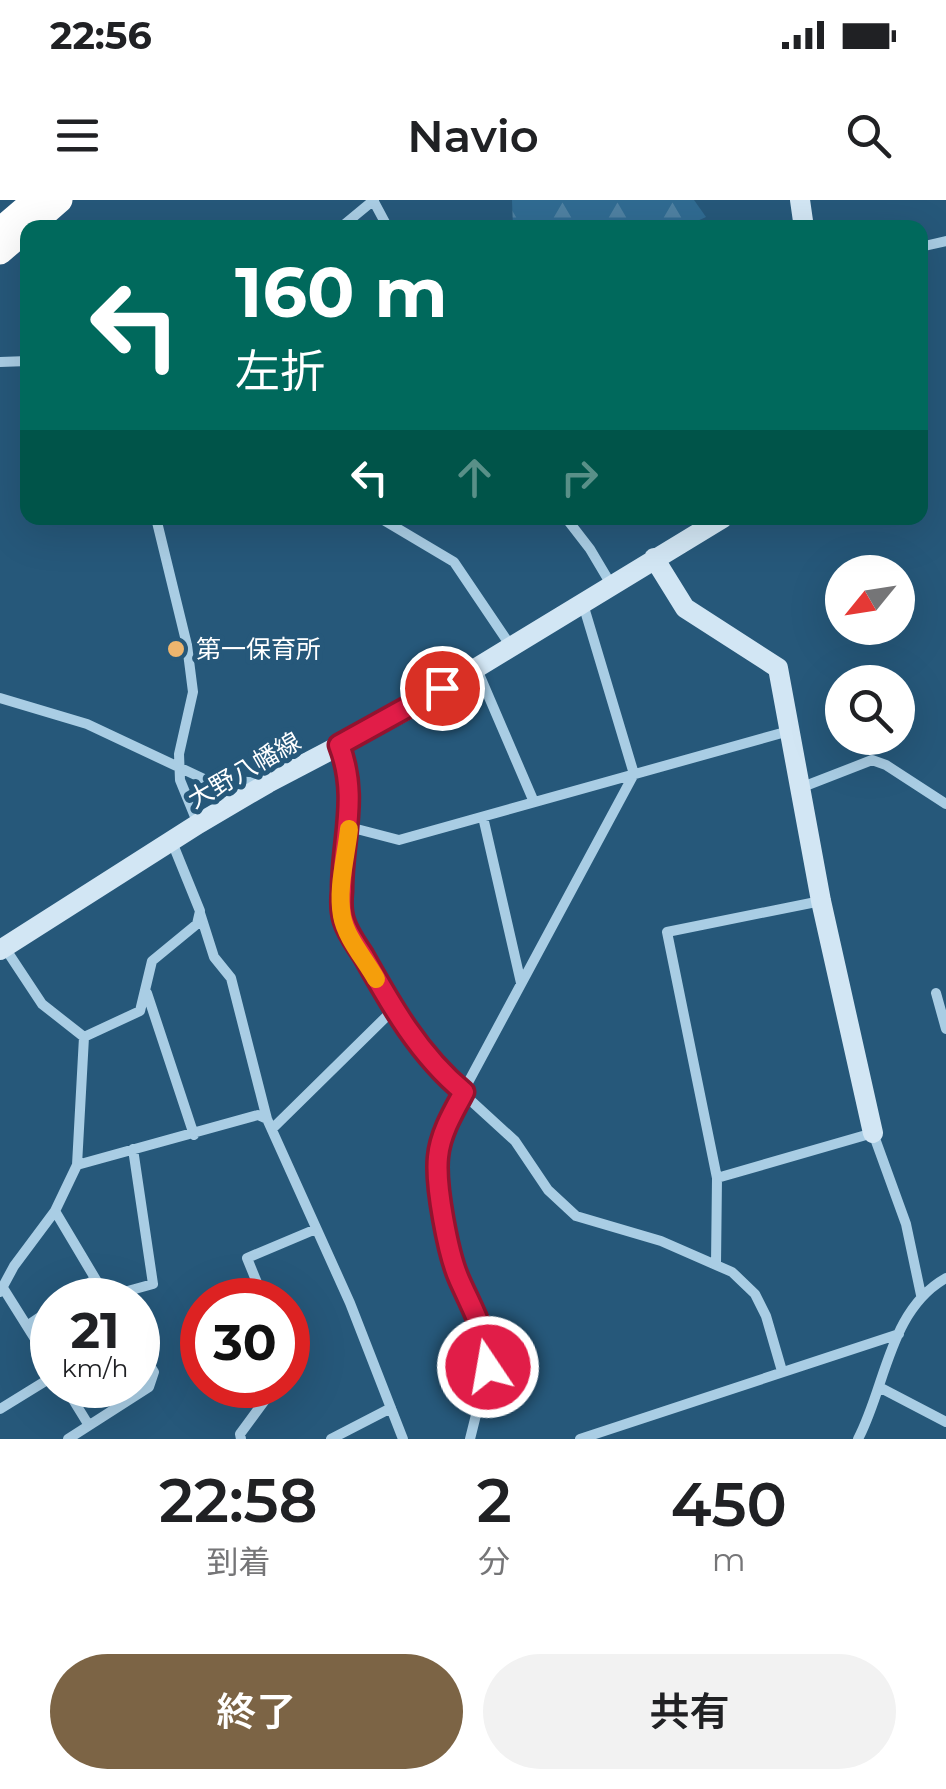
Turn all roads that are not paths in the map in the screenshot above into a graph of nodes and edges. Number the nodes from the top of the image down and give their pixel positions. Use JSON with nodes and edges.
{"nodes":[{"id":1,"x":35,"y":200,"type":"edge"},
{"id":2,"x":60,"y":200,"type":"edge"},
{"id":3,"x":373,"y":201,"type":"edge"},
{"id":4,"x":37,"y":220,"type":"edge"},
{"id":5,"x":350,"y":220,"type":"edge"},
{"id":6,"x":0,"y":230,"type":"edge"},
{"id":7,"x":20,"y":235,"type":"edge"},
{"id":8,"x":0,"y":252,"type":"edge"},
{"id":9,"x":158,"y":525,"type":"edge"},
{"id":10,"x":392,"y":525,"type":"edge"},
{"id":11,"x":571,"y":525,"type":"edge"},
{"id":12,"x":711,"y":525,"type":"edge"},
{"id":13,"x":654,"y":558,"type":"junction"},
{"id":14,"x":612,"y":586,"type":"junction"},
{"id":15,"x":584,"y":604,"type":"junction"},
{"id":16,"x":510,"y":645,"type":"junction"},
{"id":17,"x":476,"y":667,"type":"junction"},
{"id":18,"x":0,"y":698,"type":"edge"},
{"id":19,"x":789,"y":731,"type":"junction"},
{"id":20,"x":339,"y":745,"type":"junction"},
{"id":21,"x":179,"y":766,"type":"junction"},
{"id":22,"x":634,"y":774,"type":"junction"},
{"id":23,"x":268,"y":783,"type":"junction"},
{"id":24,"x":799,"y":788,"type":"junction"},
{"id":25,"x":534,"y":802,"type":"junction"},
{"id":26,"x":946,"y":804,"type":"edge"},
{"id":27,"x":482,"y":817,"type":"junction"},
{"id":28,"x":198,"y":824,"type":"junction"},
{"id":29,"x":350,"y":827,"type":"junction"},
{"id":30,"x":172,"y":842,"type":"junction"},
{"id":31,"x":821,"y":901,"type":"junction"},
{"id":32,"x":200,"y":911,"type":"junction"},
{"id":33,"x":2,"y":946,"type":"edge"},
{"id":34,"x":522,"y":984,"type":"junction"},
{"id":35,"x":147,"y":992,"type":"junction"},
{"id":36,"x":936,"y":993,"type":"dead end"},
{"id":37,"x":393,"y":1010,"type":"junction"},
{"id":38,"x":946,"y":1029,"type":"edge"},
{"id":39,"x":84,"y":1037,"type":"junction"},
{"id":40,"x":464,"y":1092,"type":"junction"},
{"id":41,"x":270,"y":1124,"type":"junction"},
{"id":42,"x":874,"y":1133,"type":"junction"},
{"id":43,"x":194,"y":1135,"type":"junction"},
{"id":44,"x":132,"y":1150,"type":"junction"},
{"id":45,"x":77,"y":1165,"type":"junction"},
{"id":46,"x":716,"y":1178,"type":"junction"},
{"id":47,"x":55,"y":1211,"type":"junction"},
{"id":48,"x":316,"y":1228,"type":"junction"},
{"id":49,"x":716,"y":1264,"type":"junction"},
{"id":50,"x":94,"y":1278,"type":"edge"},
{"id":51,"x":153,"y":1278,"type":"edge"},
{"id":52,"x":255,"y":1278,"type":"edge"},
{"id":53,"x":946,"y":1278,"type":"edge"},
{"id":54,"x":2,"y":1284,"type":"edge"},
{"id":55,"x":921,"y":1295,"type":"junction"},
{"id":56,"x":30,"y":1324,"type":"edge"},
{"id":57,"x":27,"y":1326,"type":"junction"},
{"id":58,"x":30,"y":1331,"type":"edge"},
{"id":59,"x":899,"y":1334,"type":"junction"},
{"id":60,"x":782,"y":1371,"type":"junction"},
{"id":61,"x":879,"y":1387,"type":"junction"},
{"id":62,"x":30,"y":1391,"type":"edge"},
{"id":63,"x":78,"y":1408,"type":"edge"},
{"id":64,"x":115,"y":1408,"type":"edge"},
{"id":65,"x":259,"y":1408,"type":"edge"},
{"id":66,"x":391,"y":1408,"type":"junction"},
{"id":67,"x":0,"y":1410,"type":"edge"},
{"id":68,"x":946,"y":1422,"type":"edge"},
{"id":69,"x":88,"y":1424,"type":"junction"},
{"id":70,"x":68,"y":1439,"type":"edge"},
{"id":71,"x":241,"y":1439,"type":"edge"},
{"id":72,"x":332,"y":1439,"type":"edge"},
{"id":73,"x":403,"y":1439,"type":"edge"},
{"id":74,"x":470,"y":1439,"type":"edge"},
{"id":75,"x":580,"y":1439,"type":"edge"},
{"id":76,"x":858,"y":1439,"type":"edge"}],
"edges":[{"from":1,"to":6,"type":"highway"},
{"from":2,"to":4,"type":"highway"},
{"from":3,"to":5,"type":"street"},
{"from":7,"to":8,"type":"highway"},
{"from":9,"to":21,"type":"street"},
{"from":10,"to":16,"type":"street"},
{"from":11,"to":14,"type":"street"},
{"from":12,"to":13,"type":"main road","name":"大野八幡線"},
{"from":13,"to":14,"type":"main road","name":"大野八幡線"},
{"from":13,"to":19,"type":"main road"},
{"from":14,"to":15,"type":"main road","name":"大野八幡線"},
{"from":15,"to":16,"type":"main road","name":"大野八幡線"},
{"from":15,"to":22,"type":"street"},
{"from":16,"to":17,"type":"main road","name":"大野八幡線"},
{"from":17,"to":20,"type":"main road","name":"大野八幡線"},
{"from":17,"to":25,"type":"street"},
{"from":18,"to":21,"type":"street"},
{"from":19,"to":22,"type":"street"},
{"from":19,"to":24,"type":"main road"},
{"from":20,"to":23,"type":"main road","name":"大野八幡線"},
{"from":20,"to":29,"type":"street"},
{"from":21,"to":23,"type":"street"},
{"from":21,"to":28,"type":"street"},
{"from":22,"to":25,"type":"street"},
{"from":22,"to":34,"type":"street"},
{"from":23,"to":28,"type":"main road","name":"大野八幡線"},
{"from":24,"to":26,"type":"street"},
{"from":24,"to":31,"type":"main road"},
{"from":25,"to":27,"type":"street"},
{"from":27,"to":29,"type":"street"},
{"from":27,"to":34,"type":"street"},
{"from":28,"to":30,"type":"main road","name":"大野八幡線"},
{"from":29,"to":37,"type":"street"},
{"from":30,"to":32,"type":"street"},
{"from":30,"to":33,"type":"main road","name":"大野八幡線"},
{"from":31,"to":42,"type":"main road"},
{"from":31,"to":46,"type":"street"},
{"from":32,"to":35,"type":"street"},
{"from":32,"to":41,"type":"street"},
{"from":33,"to":39,"type":"street"},
{"from":34,"to":40,"type":"street"},
{"from":35,"to":39,"type":"street"},
{"from":35,"to":43,"type":"street"},
{"from":36,"to":38,"type":"street"},
{"from":37,"to":40,"type":"street"},
{"from":37,"to":41,"type":"street"},
{"from":39,"to":45,"type":"street"},
{"from":40,"to":49,"type":"street"},
{"from":40,"to":74,"type":"street"},
{"from":41,"to":43,"type":"street"},
{"from":41,"to":48,"type":"street"},
{"from":42,"to":46,"type":"street"},
{"from":42,"to":55,"type":"street"},
{"from":43,"to":44,"type":"street"},
{"from":44,"to":45,"type":"street"},
{"from":44,"to":51,"type":"street"},
{"from":45,"to":47,"type":"street"},
{"from":46,"to":49,"type":"street"},
{"from":47,"to":50,"type":"street"},
{"from":47,"to":54,"type":"street"},
{"from":48,"to":52,"type":"street"},
{"from":48,"to":66,"type":"street"},
{"from":49,"to":60,"type":"street"},
{"from":53,"to":55,"type":"street"},
{"from":54,"to":57,"type":"street"},
{"from":55,"to":59,"type":"street"},
{"from":56,"to":57,"type":"street"},
{"from":57,"to":58,"type":"street"},
{"from":59,"to":60,"type":"street"},
{"from":59,"to":61,"type":"street"},
{"from":60,"to":75,"type":"street"},
{"from":61,"to":68,"type":"street"},
{"from":61,"to":76,"type":"street"},
{"from":62,"to":67,"type":"street"},
{"from":63,"to":69,"type":"street"},
{"from":64,"to":69,"type":"street"},
{"from":65,"to":71,"type":"street"},
{"from":66,"to":72,"type":"street"},
{"from":66,"to":73,"type":"street"},
{"from":69,"to":70,"type":"street"}]}
